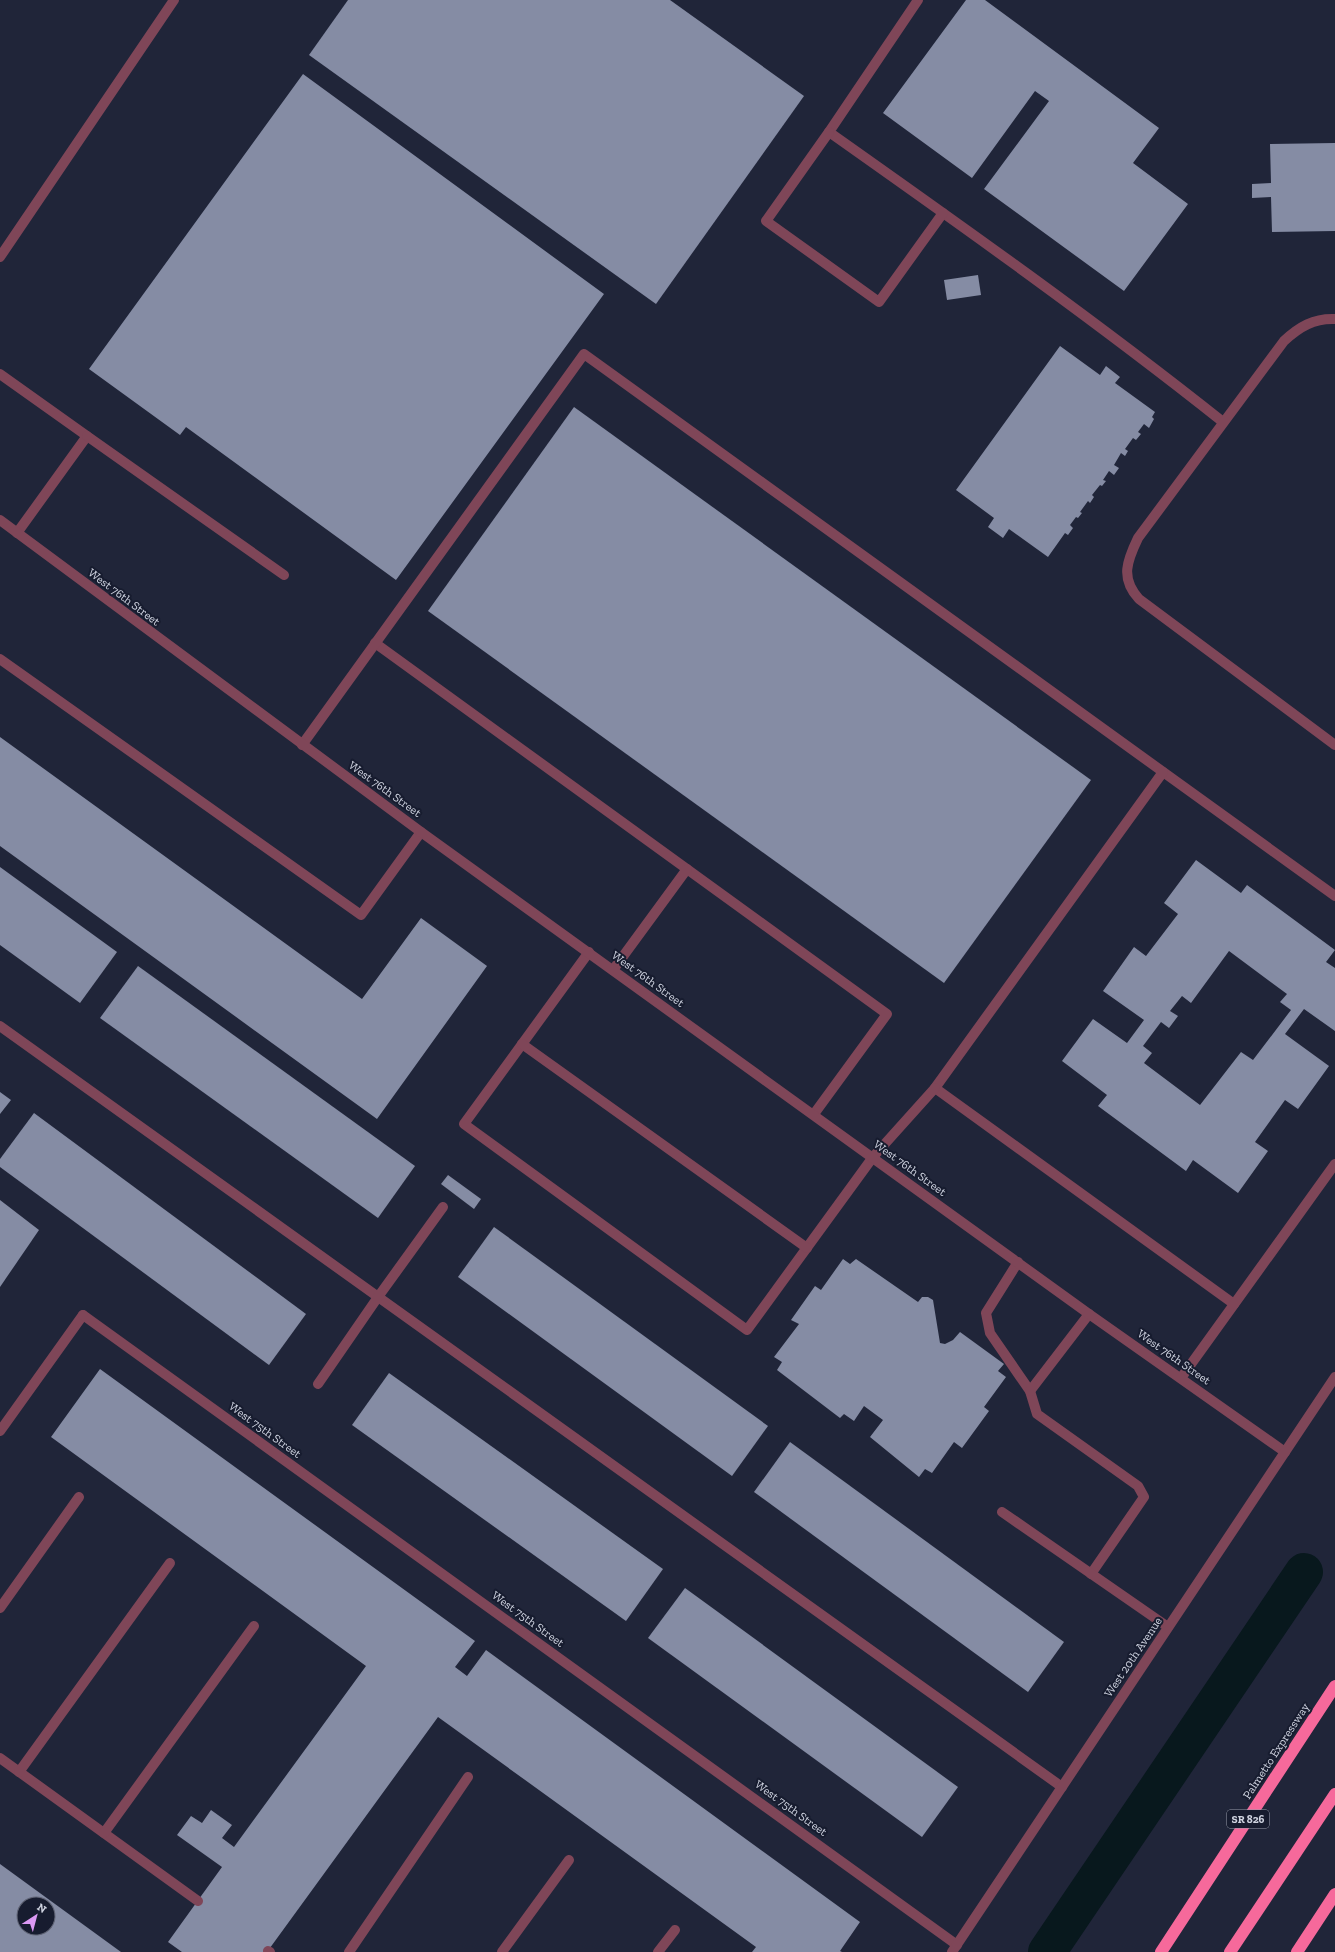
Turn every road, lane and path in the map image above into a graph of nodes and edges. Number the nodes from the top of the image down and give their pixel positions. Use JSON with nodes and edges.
{"nodes":[{"id":1,"x":174,"y":0,"type":"edge"},
{"id":2,"x":918,"y":0,"type":"edge"},
{"id":3,"x":829,"y":132,"type":"junction"},
{"id":4,"x":943,"y":213,"type":"junction"},
{"id":5,"x":0,"y":257,"type":"edge"},
{"id":6,"x":1335,"y":319,"type":"edge"},
{"id":7,"x":0,"y":374,"type":"edge"},
{"id":8,"x":1223,"y":422,"type":"junction"},
{"id":9,"x":87,"y":436,"type":"junction"},
{"id":10,"x":0,"y":520,"type":"edge"},
{"id":11,"x":17,"y":533,"type":"junction"},
{"id":12,"x":284,"y":575,"type":"dead end"},
{"id":13,"x":376,"y":643,"type":"junction"},
{"id":14,"x":0,"y":659,"type":"edge"},
{"id":15,"x":302,"y":745,"type":"junction"},
{"id":16,"x":1335,"y":745,"type":"edge"},
{"id":17,"x":1163,"y":772,"type":"junction"},
{"id":18,"x":421,"y":832,"type":"junction"},
{"id":19,"x":687,"y":869,"type":"junction"},
{"id":20,"x":1335,"y":896,"type":"edge"},
{"id":21,"x":589,"y":952,"type":"junction"},
{"id":22,"x":613,"y":970,"type":"junction"},
{"id":23,"x":0,"y":1026,"type":"edge"},
{"id":24,"x":522,"y":1044,"type":"junction"},
{"id":25,"x":935,"y":1088,"type":"junction"},
{"id":26,"x":814,"y":1114,"type":"junction"},
{"id":27,"x":873,"y":1157,"type":"junction"},
{"id":28,"x":1335,"y":1164,"type":"edge"},
{"id":29,"x":443,"y":1206,"type":"dead end"},
{"id":30,"x":807,"y":1248,"type":"junction"},
{"id":31,"x":1018,"y":1262,"type":"junction"},
{"id":32,"x":378,"y":1297,"type":"junction"},
{"id":33,"x":1234,"y":1304,"type":"junction"},
{"id":34,"x":1089,"y":1314,"type":"junction"},
{"id":35,"x":1335,"y":1377,"type":"edge"},
{"id":36,"x":1181,"y":1378,"type":"junction"},
{"id":37,"x":318,"y":1384,"type":"dead end"},
{"id":38,"x":1030,"y":1391,"type":"junction"},
{"id":39,"x":0,"y":1430,"type":"edge"},
{"id":40,"x":1285,"y":1452,"type":"junction"},
{"id":41,"x":79,"y":1497,"type":"dead end"},
{"id":42,"x":1002,"y":1512,"type":"dead end"},
{"id":43,"x":170,"y":1563,"type":"dead end"},
{"id":44,"x":1091,"y":1574,"type":"junction"},
{"id":45,"x":0,"y":1608,"type":"edge"},
{"id":46,"x":254,"y":1626,"type":"dead end"},
{"id":47,"x":1168,"y":1627,"type":"junction"},
{"id":48,"x":1335,"y":1686,"type":"edge"},
{"id":49,"x":0,"y":1758,"type":"edge"},
{"id":50,"x":19,"y":1772,"type":"junction"},
{"id":51,"x":468,"y":1778,"type":"dead end"},
{"id":52,"x":1062,"y":1787,"type":"junction"},
{"id":53,"x":1335,"y":1794,"type":"edge"},
{"id":54,"x":104,"y":1833,"type":"junction"},
{"id":55,"x":569,"y":1860,"type":"dead end"},
{"id":56,"x":1335,"y":1894,"type":"edge"},
{"id":57,"x":198,"y":1901,"type":"dead end"},
{"id":58,"x":675,"y":1930,"type":"dead end"},
{"id":59,"x":954,"y":1948,"type":"edge"},
{"id":60,"x":349,"y":1952,"type":"edge"},
{"id":61,"x":502,"y":1952,"type":"edge"},
{"id":62,"x":658,"y":1952,"type":"edge"},
{"id":63,"x":1161,"y":1952,"type":"edge"},
{"id":64,"x":1230,"y":1952,"type":"edge"},
{"id":65,"x":1297,"y":1952,"type":"edge"}],
"edges":[{"from":1,"to":5,"type":"street"},
{"from":2,"to":3,"type":"street"},
{"from":3,"to":4,"type":"street"},
{"from":3,"to":4,"type":"street"},
{"from":4,"to":8,"type":"street"},
{"from":6,"to":8,"type":"street"},
{"from":7,"to":9,"type":"street"},
{"from":8,"to":16,"type":"street"},
{"from":9,"to":11,"type":"street"},
{"from":9,"to":12,"type":"street"},
{"from":10,"to":11,"type":"street","name":"West 76th Street"},
{"from":11,"to":15,"type":"street","name":"West 76th Street"},
{"from":13,"to":15,"type":"street"},
{"from":13,"to":17,"type":"street"},
{"from":13,"to":19,"type":"street"},
{"from":14,"to":18,"type":"street"},
{"from":15,"to":18,"type":"street","name":"West 76th Street"},
{"from":17,"to":20,"type":"street"},
{"from":17,"to":25,"type":"street"},
{"from":18,"to":21,"type":"street","name":"West 76th Street"},
{"from":19,"to":22,"type":"street"},
{"from":19,"to":26,"type":"street"},
{"from":21,"to":22,"type":"street","name":"West 76th Street"},
{"from":21,"to":24,"type":"street"},
{"from":22,"to":26,"type":"street","name":"West 76th Street"},
{"from":23,"to":32,"type":"street"},
{"from":24,"to":30,"type":"street"},
{"from":24,"to":30,"type":"street"},
{"from":25,"to":27,"type":"street"},
{"from":25,"to":33,"type":"street"},
{"from":26,"to":27,"type":"street","name":"West 76th Street"},
{"from":27,"to":30,"type":"street"},
{"from":27,"to":31,"type":"street","name":"West 76th Street"},
{"from":28,"to":33,"type":"street"},
{"from":29,"to":32,"type":"street"},
{"from":31,"to":34,"type":"street","name":"West 76th Street"},
{"from":31,"to":38,"type":"street"},
{"from":32,"to":37,"type":"street"},
{"from":32,"to":52,"type":"street"},
{"from":33,"to":36,"type":"street"},
{"from":34,"to":36,"type":"street","name":"West 76th Street"},
{"from":34,"to":38,"type":"street"},
{"from":35,"to":40,"type":"street","name":"West 20th Avenue"},
{"from":36,"to":40,"type":"street","name":"West 76th Street"},
{"from":38,"to":44,"type":"street"},
{"from":39,"to":59,"type":"street","name":"West 75th Street"},
{"from":40,"to":47,"type":"street","name":"West 20th Avenue"},
{"from":41,"to":45,"type":"street"},
{"from":42,"to":44,"type":"street"},
{"from":43,"to":50,"type":"street"},
{"from":44,"to":47,"type":"street"},
{"from":46,"to":54,"type":"street"},
{"from":47,"to":52,"type":"street","name":"West 20th Avenue"},
{"from":48,"to":63,"type":"highway","name":"Palmetto Expressway","number":"SR 826"},
{"from":49,"to":50,"type":"street"},
{"from":50,"to":54,"type":"street"},
{"from":51,"to":60,"type":"street"},
{"from":52,"to":59,"type":"street","name":"West 20th Avenue"},
{"from":53,"to":64,"type":"highway"},
{"from":54,"to":57,"type":"street"},
{"from":55,"to":61,"type":"street"},
{"from":56,"to":65,"type":"highway"},
{"from":58,"to":62,"type":"street"}]}
